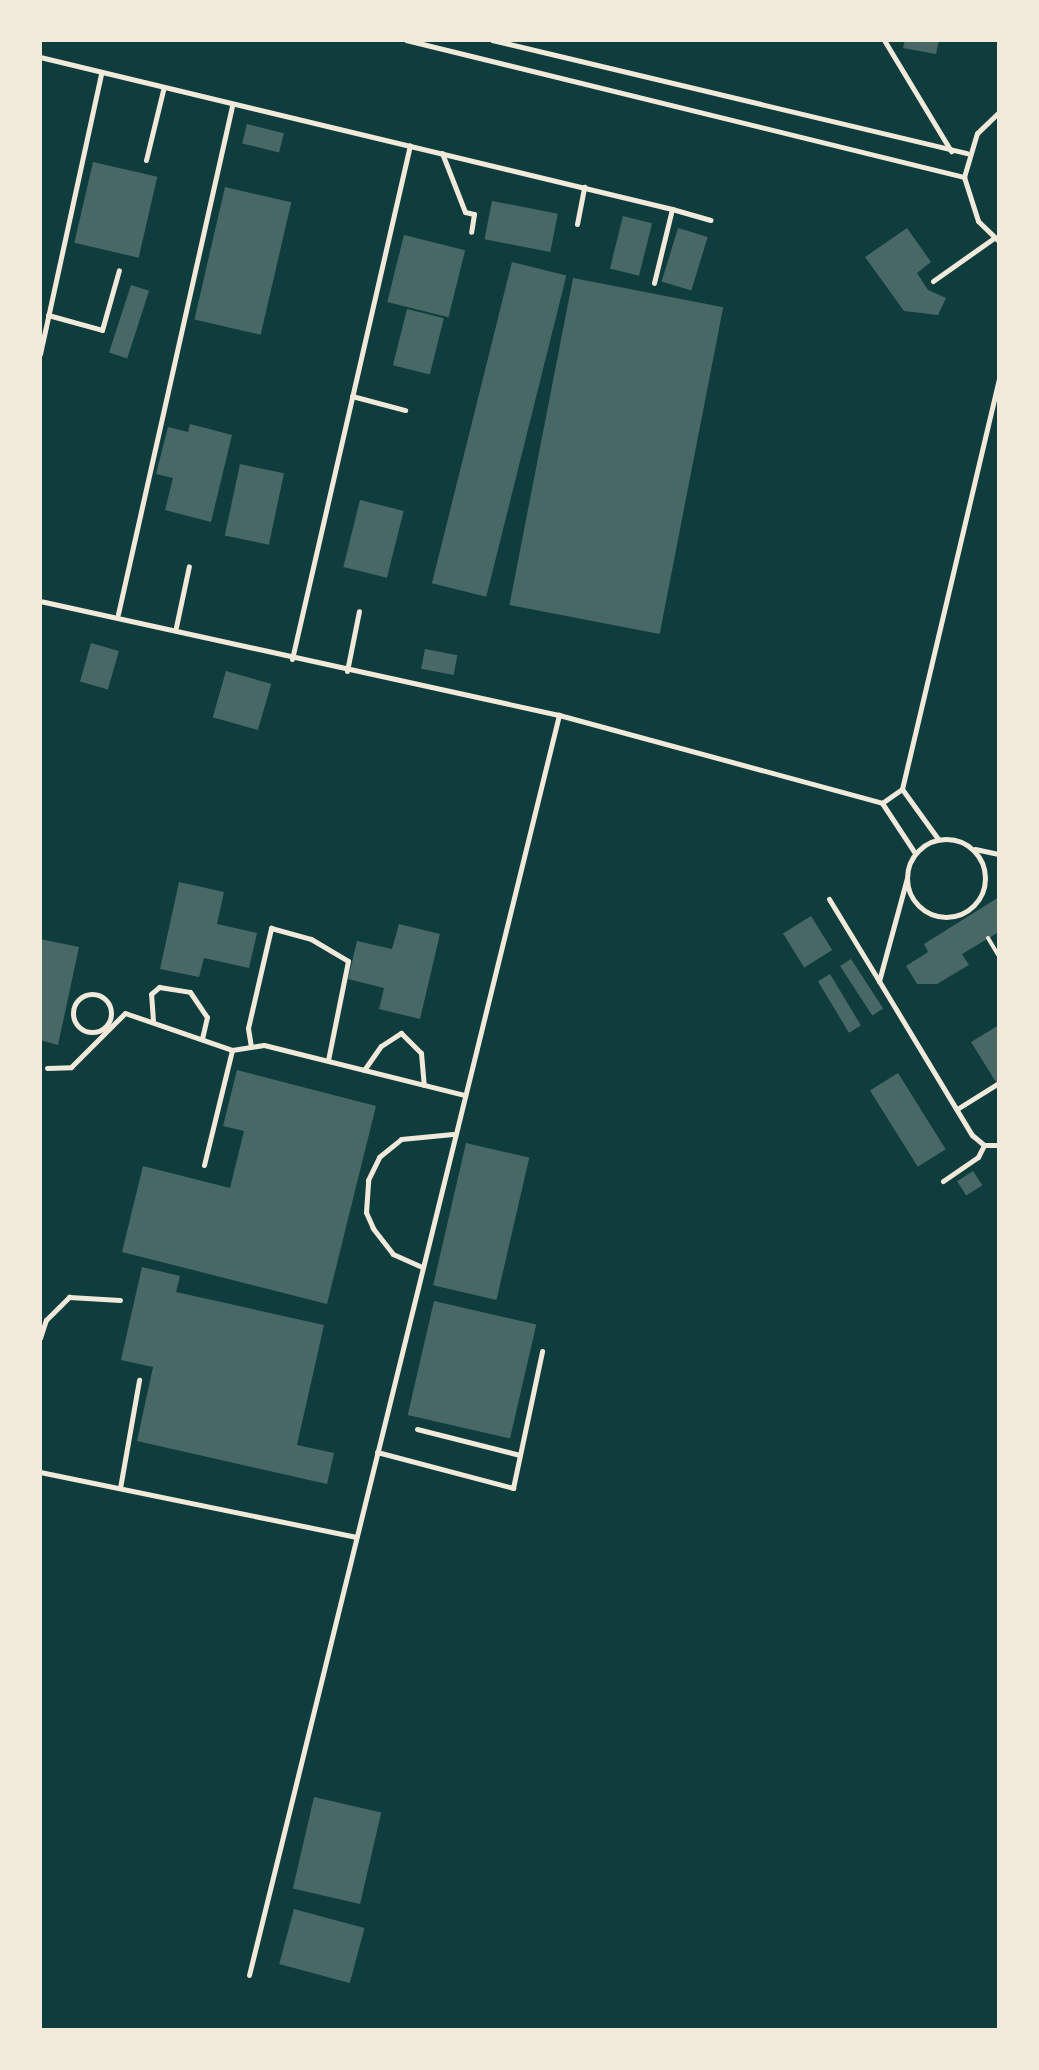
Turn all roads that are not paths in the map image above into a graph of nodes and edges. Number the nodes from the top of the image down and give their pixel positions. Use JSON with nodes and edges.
{"nodes":[{"id":1,"x":406,"y":40,"type":"edge"},
{"id":2,"x":492,"y":40,"type":"edge"},
{"id":3,"x":884,"y":40,"type":"edge"},
{"id":4,"x":40,"y":57,"type":"edge"},
{"id":5,"x":100,"y":74,"type":"junction"},
{"id":6,"x":163,"y":90,"type":"junction"},
{"id":7,"x":232,"y":106,"type":"junction"},
{"id":8,"x":999,"y":112,"type":"edge"},
{"id":9,"x":410,"y":145,"type":"junction"},
{"id":10,"x":951,"y":151,"type":"junction"},
{"id":11,"x":442,"y":153,"type":"junction"},
{"id":12,"x":967,"y":153,"type":"junction"},
{"id":13,"x":146,"y":160,"type":"dead end"},
{"id":14,"x":964,"y":176,"type":"junction"},
{"id":15,"x":584,"y":188,"type":"junction"},
{"id":16,"x":672,"y":209,"type":"junction"},
{"id":17,"x":710,"y":220,"type":"dead end"},
{"id":18,"x":577,"y":224,"type":"dead end"},
{"id":19,"x":472,"y":232,"type":"dead end"},
{"id":20,"x":996,"y":239,"type":"edge"},
{"id":21,"x":119,"y":270,"type":"dead end"},
{"id":22,"x":934,"y":281,"type":"dead end"},
{"id":23,"x":654,"y":283,"type":"dead end"},
{"id":24,"x":48,"y":316,"type":"junction"},
{"id":25,"x":42,"y":339,"type":"edge"},
{"id":26,"x":40,"y":354,"type":"edge"},
{"id":27,"x":999,"y":379,"type":"edge"},
{"id":28,"x":352,"y":396,"type":"junction"},
{"id":29,"x":405,"y":410,"type":"dead end"},
{"id":30,"x":189,"y":566,"type":"dead end"},
{"id":31,"x":40,"y":602,"type":"edge"},
{"id":32,"x":359,"y":611,"type":"dead end"},
{"id":33,"x":118,"y":614,"type":"junction"},
{"id":34,"x":176,"y":627,"type":"junction"},
{"id":35,"x":292,"y":659,"type":"junction"},
{"id":36,"x":347,"y":671,"type":"junction"},
{"id":37,"x":559,"y":715,"type":"junction"},
{"id":38,"x":902,"y":789,"type":"junction"},
{"id":39,"x":882,"y":803,"type":"junction"},
{"id":40,"x":938,"y":839,"type":"junction"},
{"id":41,"x":972,"y":848,"type":"junction"},
{"id":42,"x":915,"y":853,"type":"junction"},
{"id":43,"x":999,"y":854,"type":"edge"},
{"id":44,"x":906,"y":878,"type":"junction"},
{"id":45,"x":829,"y":899,"type":"dead end"},
{"id":46,"x":880,"y":981,"type":"junction"},
{"id":47,"x":108,"y":1023,"type":"junction"},
{"id":48,"x":154,"y":1023,"type":"junction"},
{"id":49,"x":202,"y":1039,"type":"junction"},
{"id":50,"x":251,"y":1047,"type":"junction"},
{"id":51,"x":232,"y":1050,"type":"junction"},
{"id":52,"x":328,"y":1061,"type":"junction"},
{"id":53,"x":46,"y":1068,"type":"dead end"},
{"id":54,"x":364,"y":1070,"type":"junction"},
{"id":55,"x":997,"y":1084,"type":"edge"},
{"id":56,"x":424,"y":1085,"type":"junction"},
{"id":57,"x":464,"y":1094,"type":"junction"},
{"id":58,"x":956,"y":1109,"type":"junction"},
{"id":59,"x":454,"y":1134,"type":"junction"},
{"id":60,"x":984,"y":1145,"type":"junction"},
{"id":61,"x":999,"y":1145,"type":"edge"},
{"id":62,"x":204,"y":1164,"type":"dead end"},
{"id":63,"x":943,"y":1181,"type":"dead end"},
{"id":64,"x":422,"y":1267,"type":"junction"},
{"id":65,"x":120,"y":1300,"type":"dead end"},
{"id":66,"x":40,"y":1338,"type":"edge"},
{"id":67,"x":542,"y":1350,"type":"dead end"},
{"id":68,"x":139,"y":1380,"type":"dead end"},
{"id":69,"x":417,"y":1429,"type":"dead end"},
{"id":70,"x":376,"y":1452,"type":"junction"},
{"id":71,"x":520,"y":1455,"type":"junction"},
{"id":72,"x":40,"y":1472,"type":"edge"},
{"id":73,"x":120,"y":1488,"type":"junction"},
{"id":74,"x":356,"y":1537,"type":"junction"},
{"id":75,"x":249,"y":1975,"type":"dead end"}],
"edges":[{"from":1,"to":14,"type":"lane"},
{"from":2,"to":10,"type":"lane"},
{"from":3,"to":10,"type":"lane"},
{"from":4,"to":5,"type":"lane"},
{"from":5,"to":6,"type":"lane"},
{"from":5,"to":24,"type":"lane"},
{"from":6,"to":7,"type":"lane"},
{"from":6,"to":13,"type":"lane"},
{"from":7,"to":9,"type":"lane"},
{"from":7,"to":33,"type":"lane"},
{"from":8,"to":12,"type":"lane"},
{"from":9,"to":11,"type":"lane"},
{"from":9,"to":28,"type":"lane"},
{"from":10,"to":12,"type":"lane"},
{"from":11,"to":15,"type":"lane"},
{"from":11,"to":19,"type":"lane"},
{"from":12,"to":14,"type":"lane"},
{"from":14,"to":20,"type":"lane"},
{"from":15,"to":16,"type":"lane"},
{"from":15,"to":18,"type":"lane"},
{"from":16,"to":17,"type":"lane"},
{"from":16,"to":23,"type":"lane"},
{"from":20,"to":22,"type":"lane"},
{"from":21,"to":24,"type":"lane"},
{"from":24,"to":25,"type":"lane"},
{"from":25,"to":26,"type":"lane"},
{"from":27,"to":38,"type":"lane"},
{"from":28,"to":29,"type":"lane"},
{"from":28,"to":35,"type":"lane"},
{"from":30,"to":34,"type":"lane"},
{"from":31,"to":33,"type":"lane"},
{"from":32,"to":36,"type":"lane"},
{"from":33,"to":34,"type":"lane"},
{"from":34,"to":35,"type":"lane"},
{"from":35,"to":36,"type":"lane"},
{"from":36,"to":37,"type":"lane"},
{"from":37,"to":39,"type":"lane"},
{"from":37,"to":57,"type":"lane"},
{"from":38,"to":39,"type":"lane"},
{"from":38,"to":40,"type":"lane"},
{"from":39,"to":42,"type":"lane"},
{"from":40,"to":41,"type":"lane"},
{"from":40,"to":42,"type":"lane"},
{"from":41,"to":43,"type":"lane"},
{"from":41,"to":44,"type":"lane"},
{"from":42,"to":44,"type":"lane"},
{"from":44,"to":46,"type":"lane"},
{"from":45,"to":46,"type":"lane"},
{"from":46,"to":58,"type":"lane"},
{"from":47,"to":47,"type":"lane"},
{"from":47,"to":48,"type":"lane"},
{"from":47,"to":53,"type":"lane"},
{"from":48,"to":49,"type":"lane"},
{"from":48,"to":49,"type":"lane"},
{"from":49,"to":51,"type":"lane"},
{"from":50,"to":51,"type":"lane"},
{"from":50,"to":52,"type":"lane"},
{"from":50,"to":52,"type":"lane"},
{"from":51,"to":62,"type":"lane"},
{"from":52,"to":54,"type":"lane"},
{"from":54,"to":56,"type":"lane"},
{"from":54,"to":56,"type":"lane"},
{"from":55,"to":58,"type":"lane"},
{"from":56,"to":57,"type":"lane"},
{"from":57,"to":59,"type":"lane"},
{"from":58,"to":60,"type":"lane"},
{"from":59,"to":64,"type":"lane"},
{"from":59,"to":64,"type":"lane"},
{"from":60,"to":61,"type":"lane"},
{"from":60,"to":63,"type":"lane"},
{"from":64,"to":70,"type":"lane"},
{"from":65,"to":66,"type":"lane"},
{"from":67,"to":71,"type":"lane"},
{"from":68,"to":73,"type":"lane"},
{"from":69,"to":71,"type":"lane"},
{"from":70,"to":71,"type":"lane"},
{"from":70,"to":74,"type":"lane"},
{"from":72,"to":73,"type":"lane"},
{"from":73,"to":74,"type":"lane"},
{"from":74,"to":75,"type":"lane"}]}
